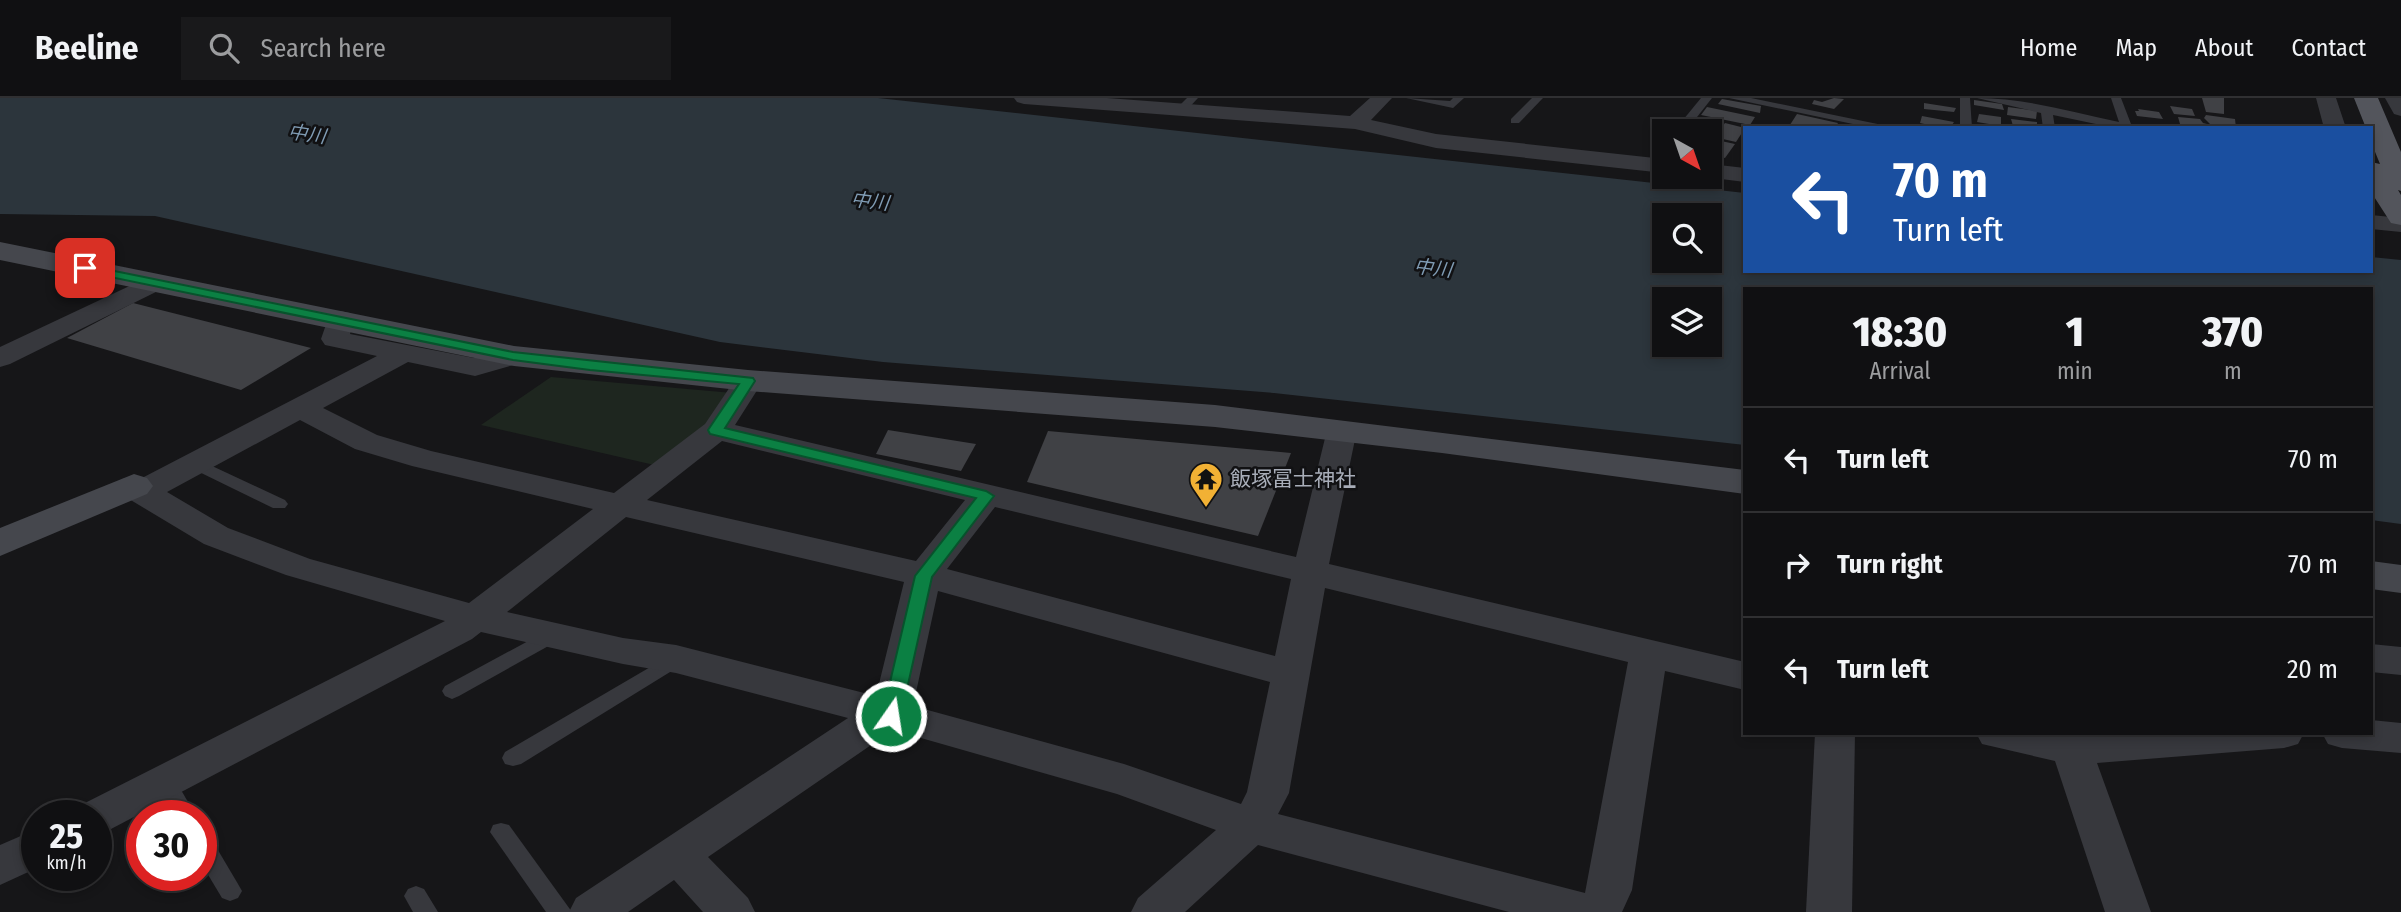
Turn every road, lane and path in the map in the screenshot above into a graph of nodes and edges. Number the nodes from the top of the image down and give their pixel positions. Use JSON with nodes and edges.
{"nodes":[{"id":1,"x":1024,"y":98,"type":"edge"},
{"id":2,"x":1382,"y":98,"type":"edge"},
{"id":3,"x":1410,"y":98,"type":"edge"},
{"id":4,"x":1459,"y":98,"type":"edge"},
{"id":5,"x":1538,"y":98,"type":"edge"},
{"id":6,"x":1707,"y":98,"type":"edge"},
{"id":7,"x":1734,"y":98,"type":"edge"},
{"id":8,"x":1965,"y":98,"type":"edge"},
{"id":9,"x":1982,"y":98,"type":"edge"},
{"id":10,"x":2116,"y":98,"type":"edge"},
{"id":11,"x":2326,"y":98,"type":"edge"},
{"id":12,"x":2345,"y":98,"type":"edge"},
{"id":13,"x":2366,"y":98,"type":"edge"},
{"id":14,"x":1186,"y":104,"type":"edge"},
{"id":15,"x":2046,"y":109,"type":"junction"},
{"id":16,"x":1690,"y":119,"type":"edge"},
{"id":17,"x":1515,"y":121,"type":"dead end"},
{"id":18,"x":1356,"y":123,"type":"junction"},
{"id":19,"x":1881,"y":126,"type":"edge"},
{"id":20,"x":1966,"y":126,"type":"edge"},
{"id":21,"x":2049,"y":126,"type":"edge"},
{"id":22,"x":2124,"y":126,"type":"edge"},
{"id":23,"x":2129,"y":126,"type":"edge"},
{"id":24,"x":2334,"y":126,"type":"edge"},
{"id":25,"x":2354,"y":126,"type":"edge"},
{"id":26,"x":1652,"y":165,"type":"edge"},
{"id":27,"x":1722,"y":172,"type":"edge"},
{"id":28,"x":1743,"y":175,"type":"edge"},
{"id":29,"x":2373,"y":176,"type":"edge"},
{"id":30,"x":2401,"y":183,"type":"edge"},
{"id":31,"x":2386,"y":218,"type":"edge"},
{"id":32,"x":0,"y":251,"type":"edge"},
{"id":33,"x":155,"y":282,"type":"junction"},
{"id":34,"x":340,"y":319,"type":"junction"},
{"id":35,"x":402,"y":354,"type":"junction"},
{"id":36,"x":513,"y":356,"type":"junction"},
{"id":37,"x":0,"y":358,"type":"edge"},
{"id":38,"x":748,"y":381,"type":"junction"},
{"id":39,"x":299,"y":408,"type":"junction"},
{"id":40,"x":716,"y":430,"type":"junction"},
{"id":41,"x":1342,"y":430,"type":"junction"},
{"id":42,"x":195,"y":463,"type":"junction"},
{"id":43,"x":1743,"y":482,"type":"edge"},
{"id":44,"x":138,"y":489,"type":"junction"},
{"id":45,"x":986,"y":496,"type":"junction"},
{"id":46,"x":279,"y":503,"type":"dead end"},
{"id":47,"x":622,"y":504,"type":"junction"},
{"id":48,"x":0,"y":543,"type":"edge"},
{"id":49,"x":1310,"y":572,"type":"junction"},
{"id":50,"x":2373,"y":575,"type":"edge"},
{"id":51,"x":924,"y":576,"type":"junction"},
{"id":52,"x":2401,"y":579,"type":"edge"},
{"id":53,"x":477,"y":618,"type":"junction"},
{"id":54,"x":554,"y":634,"type":"junction"},
{"id":55,"x":1649,"y":652,"type":"junction"},
{"id":56,"x":2373,"y":658,"type":"edge"},
{"id":57,"x":676,"y":659,"type":"junction"},
{"id":58,"x":2401,"y":661,"type":"edge"},
{"id":59,"x":1291,"y":674,"type":"junction"},
{"id":60,"x":1743,"y":676,"type":"edge"},
{"id":61,"x":452,"y":691,"type":"dead end"},
{"id":62,"x":888,"y":715,"type":"junction"},
{"id":63,"x":1836,"y":735,"type":"edge"},
{"id":64,"x":2014,"y":735,"type":"edge"},
{"id":65,"x":2230,"y":735,"type":"edge"},
{"id":66,"x":2366,"y":735,"type":"edge"},
{"id":67,"x":2401,"y":738,"type":"edge"},
{"id":68,"x":2068,"y":741,"type":"edge"},
{"id":69,"x":513,"y":758,"type":"dead end"},
{"id":70,"x":165,"y":782,"type":"junction"},
{"id":71,"x":176,"y":800,"type":"edge"},
{"id":72,"x":112,"y":809,"type":"edge"},
{"id":73,"x":1251,"y":825,"type":"junction"},
{"id":74,"x":501,"y":832,"type":"dead end"},
{"id":75,"x":678,"y":854,"type":"junction"},
{"id":76,"x":21,"y":856,"type":"edge"},
{"id":77,"x":0,"y":866,"type":"edge"},
{"id":78,"x":217,"y":869,"type":"edge"},
{"id":79,"x":230,"y":891,"type":"dead end"},
{"id":80,"x":560,"y":912,"type":"edge"},
{"id":81,"x":592,"y":912,"type":"edge"},
{"id":82,"x":732,"y":912,"type":"edge"},
{"id":83,"x":1154,"y":912,"type":"edge"},
{"id":84,"x":1583,"y":912,"type":"edge"},
{"id":85,"x":1599,"y":912,"type":"edge"},
{"id":86,"x":1829,"y":912,"type":"edge"},
{"id":87,"x":2128,"y":912,"type":"edge"}],
"edges":[{"from":1,"to":14,"type":"street"},
{"from":2,"to":18,"type":"street"},
{"from":3,"to":4,"type":"lane"},
{"from":5,"to":17,"type":"lane"},
{"from":6,"to":16,"type":"lane"},
{"from":7,"to":19,"type":"lane"},
{"from":8,"to":20,"type":"lane"},
{"from":9,"to":15,"type":"lane"},
{"from":10,"to":23,"type":"lane"},
{"from":11,"to":24,"type":"street"},
{"from":12,"to":25,"type":"main road"},
{"from":13,"to":30,"type":"main road"},
{"from":14,"to":18,"type":"street"},
{"from":15,"to":21,"type":"lane"},
{"from":15,"to":22,"type":"lane"},
{"from":18,"to":26,"type":"street"},
{"from":27,"to":28,"type":"street"},
{"from":29,"to":31,"type":"main road"},
{"from":32,"to":33,"type":"street"},
{"from":33,"to":34,"type":"street"},
{"from":33,"to":37,"type":"street"},
{"from":34,"to":35,"type":"street"},
{"from":34,"to":36,"type":"street"},
{"from":35,"to":36,"type":"street"},
{"from":35,"to":39,"type":"street"},
{"from":36,"to":38,"type":"street"},
{"from":38,"to":40,"type":"street"},
{"from":38,"to":41,"type":"street"},
{"from":39,"to":42,"type":"street"},
{"from":39,"to":47,"type":"street"},
{"from":40,"to":45,"type":"street"},
{"from":40,"to":47,"type":"street"},
{"from":41,"to":43,"type":"street"},
{"from":41,"to":49,"type":"street"},
{"from":42,"to":44,"type":"street"},
{"from":42,"to":46,"type":"lane"},
{"from":44,"to":48,"type":"street"},
{"from":44,"to":53,"type":"street"},
{"from":45,"to":49,"type":"street"},
{"from":45,"to":51,"type":"street"},
{"from":47,"to":51,"type":"street"},
{"from":47,"to":53,"type":"street"},
{"from":49,"to":55,"type":"street"},
{"from":49,"to":59,"type":"street"},
{"from":50,"to":52,"type":"street"},
{"from":51,"to":59,"type":"street"},
{"from":51,"to":62,"type":"street"},
{"from":53,"to":54,"type":"street"},
{"from":53,"to":70,"type":"street"},
{"from":54,"to":57,"type":"street"},
{"from":54,"to":61,"type":"lane"},
{"from":55,"to":60,"type":"street"},
{"from":55,"to":85,"type":"street"},
{"from":56,"to":58,"type":"street"},
{"from":57,"to":62,"type":"street"},
{"from":57,"to":69,"type":"lane"},
{"from":59,"to":73,"type":"street"},
{"from":62,"to":73,"type":"street"},
{"from":62,"to":75,"type":"street"},
{"from":63,"to":86,"type":"street"},
{"from":64,"to":68,"type":"street"},
{"from":65,"to":68,"type":"street"},
{"from":66,"to":67,"type":"street"},
{"from":68,"to":87,"type":"street"},
{"from":70,"to":71,"type":"lane"},
{"from":70,"to":72,"type":"street"},
{"from":73,"to":83,"type":"street"},
{"from":73,"to":84,"type":"street"},
{"from":74,"to":80,"type":"lane"},
{"from":75,"to":81,"type":"street"},
{"from":75,"to":82,"type":"street"},
{"from":76,"to":77,"type":"street"},
{"from":78,"to":79,"type":"lane"}]}
